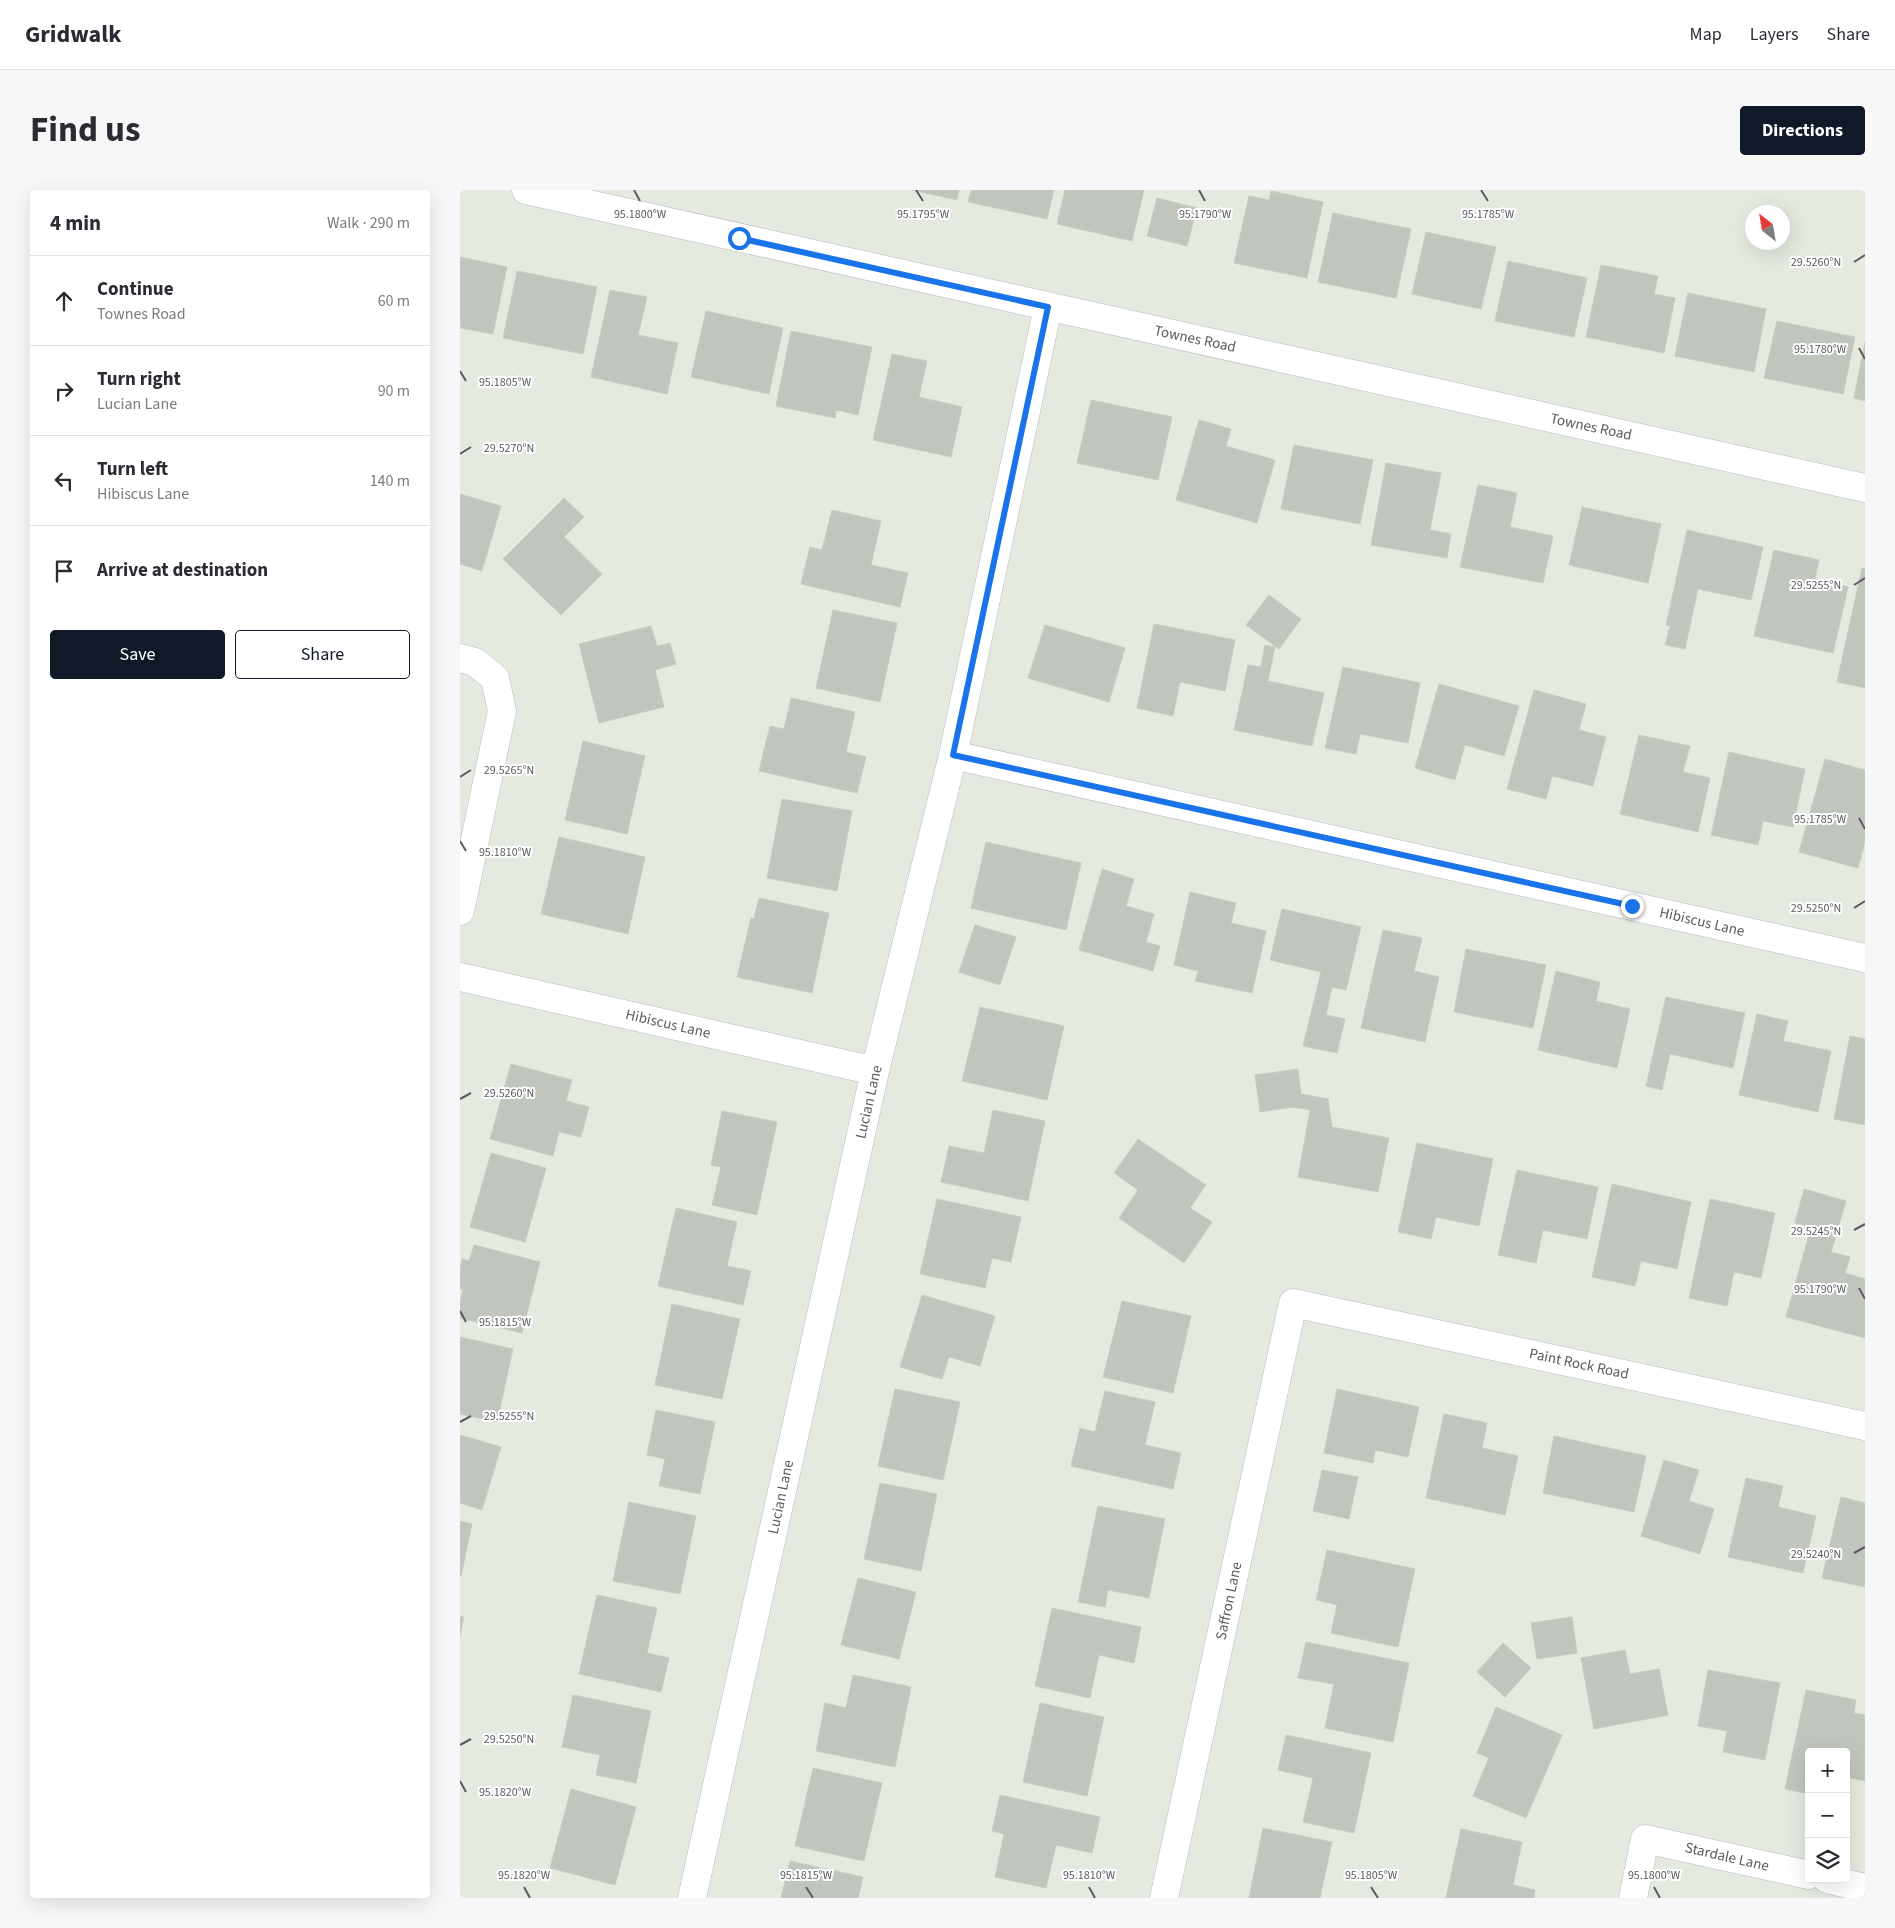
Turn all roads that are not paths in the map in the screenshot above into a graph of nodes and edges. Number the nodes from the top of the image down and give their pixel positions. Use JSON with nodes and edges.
{"nodes":[{"id":1,"x":526,"y":190,"type":"edge"},
{"id":2,"x":1048,"y":307,"type":"junction"},
{"id":3,"x":1865,"y":488,"type":"edge"},
{"id":4,"x":460,"y":658,"type":"edge"},
{"id":5,"x":953,"y":755,"type":"junction"},
{"id":6,"x":460,"y":911,"type":"edge"},
{"id":7,"x":1865,"y":958,"type":"edge"},
{"id":8,"x":460,"y":977,"type":"edge"},
{"id":9,"x":875,"y":1071,"type":"junction"},
{"id":10,"x":1293,"y":1303,"type":"joint"},
{"id":11,"x":1865,"y":1426,"type":"edge"},
{"id":12,"x":1805,"y":1874,"type":"edge"},
{"id":13,"x":1844,"y":1883,"type":"edge"},
{"id":14,"x":1865,"y":1888,"type":"edge"},
{"id":15,"x":692,"y":1898,"type":"edge"},
{"id":16,"x":1164,"y":1898,"type":"edge"},
{"id":17,"x":1633,"y":1898,"type":"edge"}],
"edges":[{"from":1,"to":2,"type":"street","name":"Townes Road"},
{"from":2,"to":3,"type":"street","name":"Townes Road"},
{"from":2,"to":5,"type":"street","name":"Lucian Lane"},
{"from":4,"to":6,"type":"street"},
{"from":5,"to":7,"type":"street","name":"Hibiscus Lane"},
{"from":5,"to":9,"type":"street","name":"Lucian Lane"},
{"from":8,"to":9,"type":"street","name":"Hibiscus Lane"},
{"from":9,"to":15,"type":"street","name":"Lucian Lane"},
{"from":10,"to":11,"type":"street","name":"Paint Rock Road"},
{"from":10,"to":16,"type":"street","name":"Saffron Lane"},
{"from":12,"to":17,"type":"street","name":"Stardale Lane"},
{"from":13,"to":14,"type":"street"}]}
